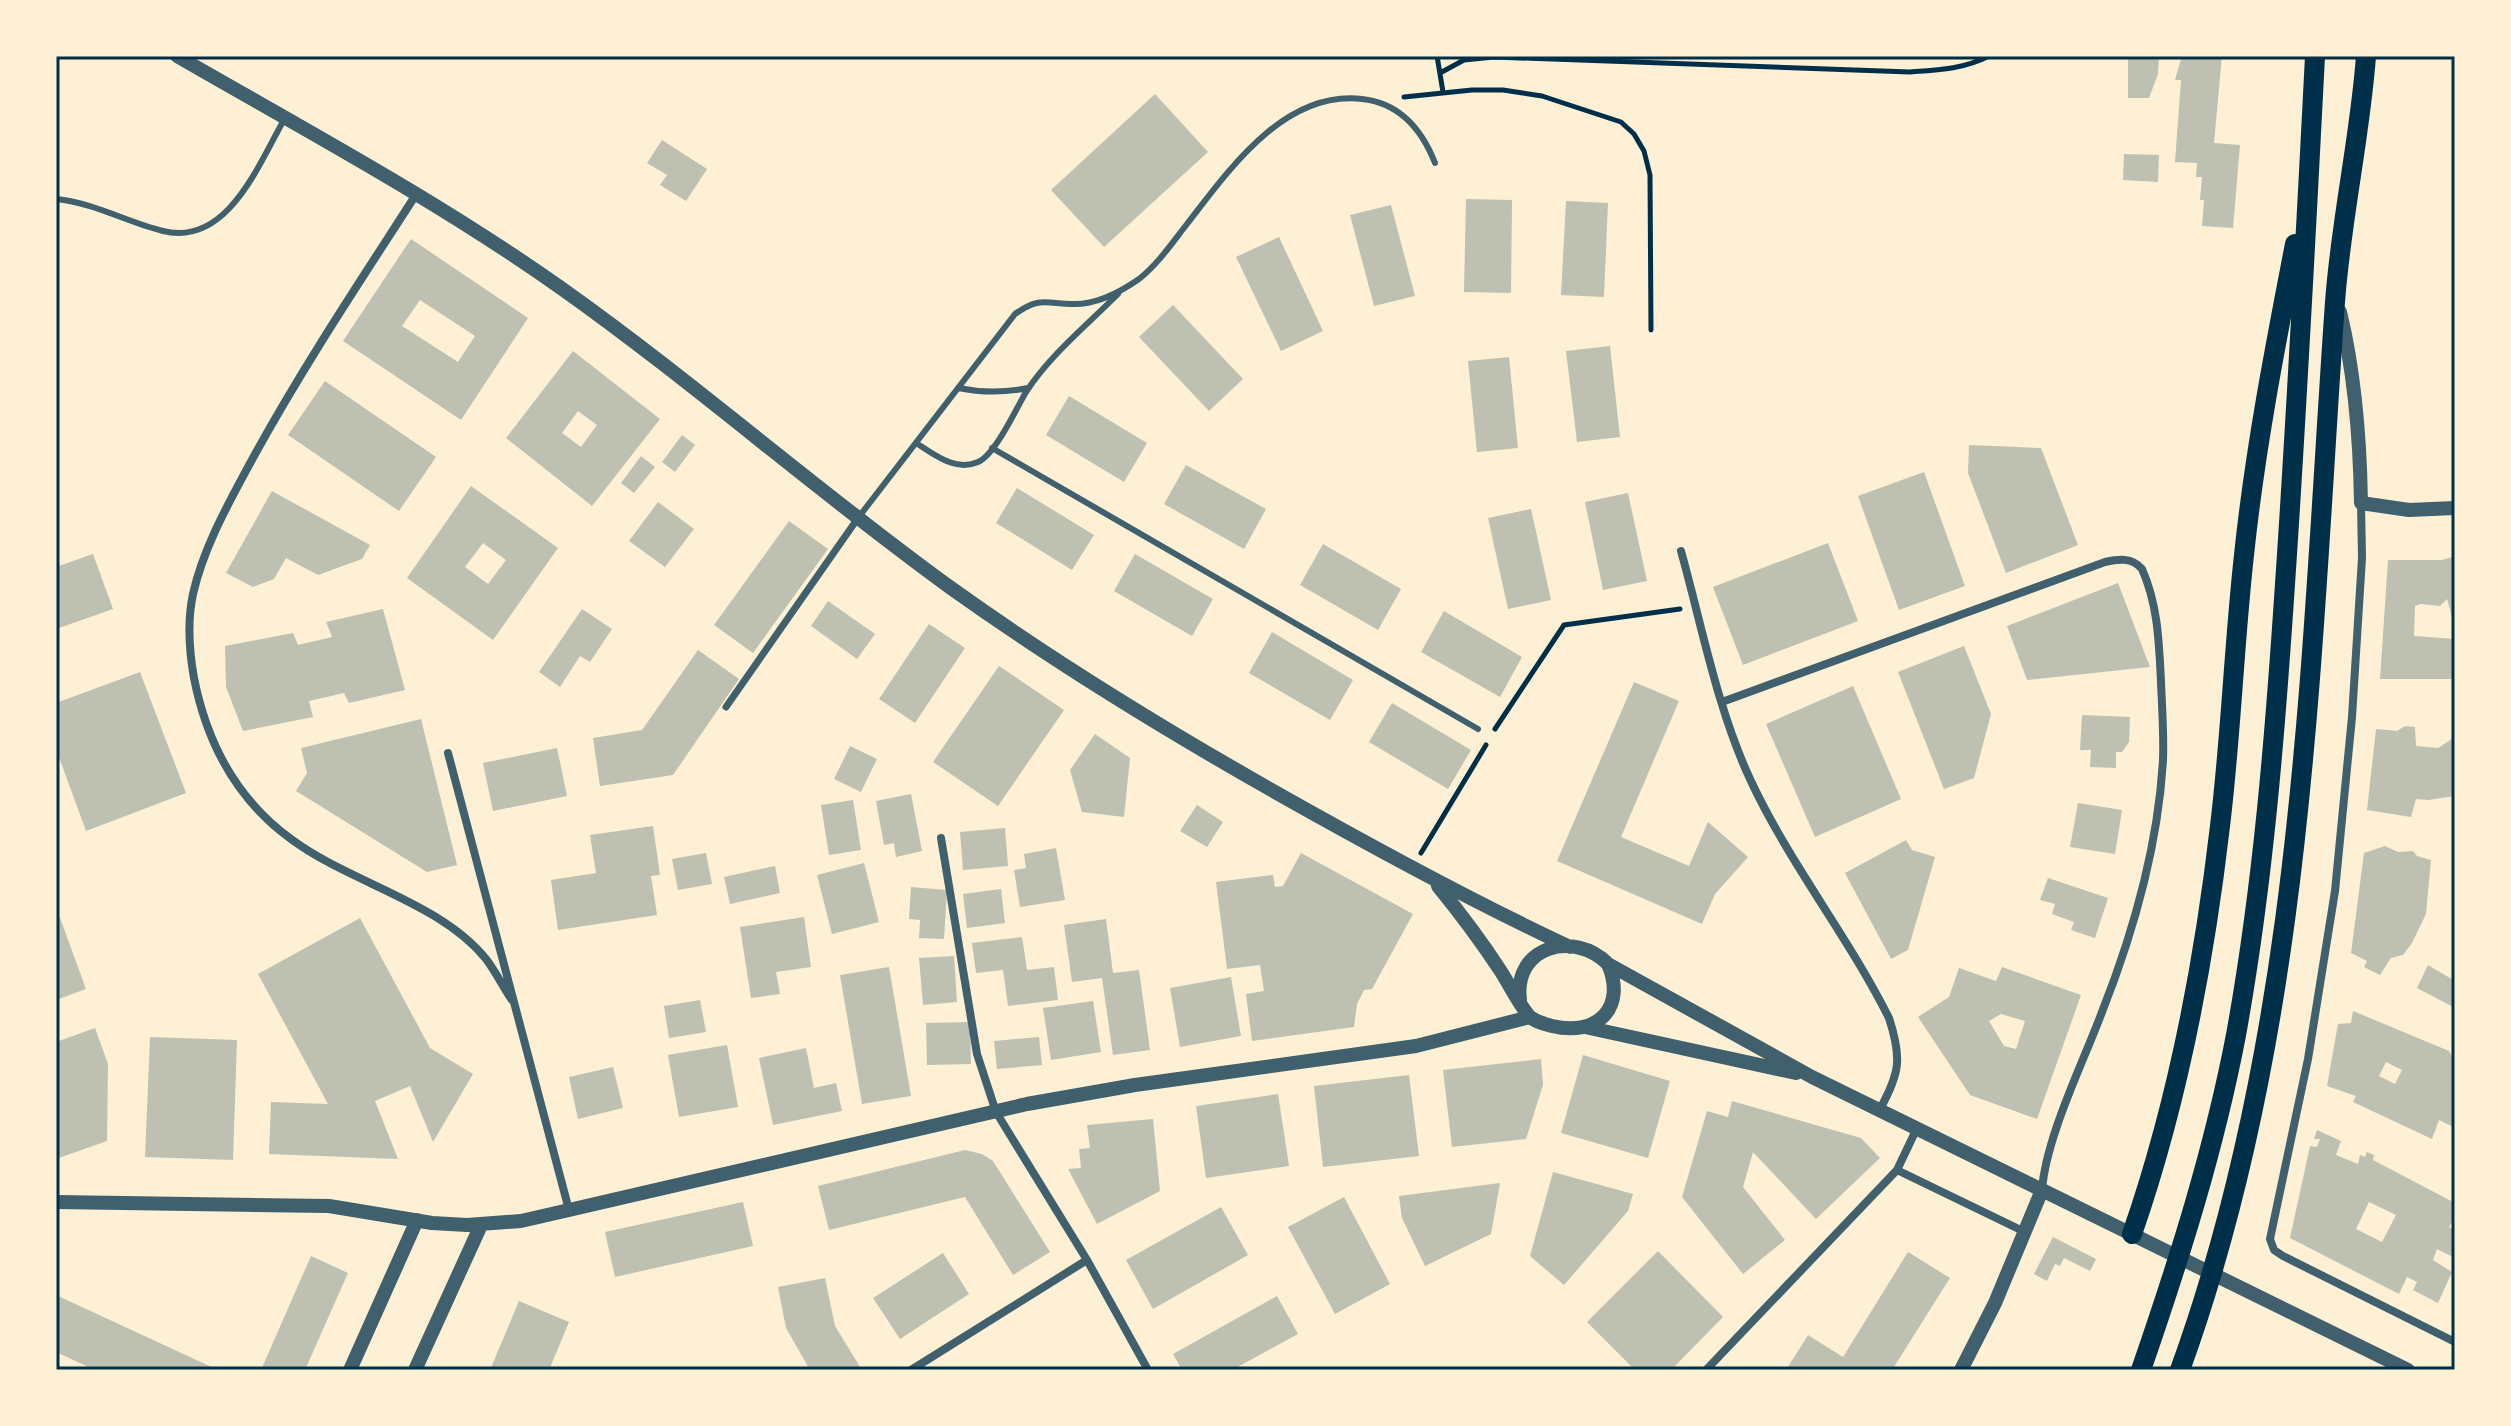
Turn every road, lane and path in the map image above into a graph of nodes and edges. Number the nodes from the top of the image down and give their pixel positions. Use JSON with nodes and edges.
{"nodes":[{"id":1,"x":177,"y":56,"type":"edge"},
{"id":2,"x":1437,"y":56,"type":"edge"},
{"id":3,"x":1989,"y":56,"type":"edge"},
{"id":4,"x":2315,"y":56,"type":"edge"},
{"id":5,"x":2366,"y":56,"type":"edge"},
{"id":6,"x":1440,"y":73,"type":"junction"},
{"id":7,"x":1443,"y":92,"type":"junction"},
{"id":8,"x":1372,"y":100,"type":"junction"},
{"id":9,"x":285,"y":118,"type":"junction"},
{"id":10,"x":1435,"y":163,"type":"dead end"},
{"id":11,"x":2310,"y":165,"type":"junction"},
{"id":12,"x":417,"y":192,"type":"junction"},
{"id":13,"x":56,"y":199,"type":"edge"},
{"id":14,"x":1122,"y":290,"type":"junction"},
{"id":15,"x":2336,"y":295,"type":"junction"},
{"id":16,"x":1651,"y":330,"type":"dead end"},
{"id":17,"x":958,"y":388,"type":"junction"},
{"id":18,"x":1028,"y":388,"type":"junction"},
{"id":19,"x":916,"y":443,"type":"junction"},
{"id":20,"x":992,"y":448,"type":"junction"},
{"id":21,"x":2361,"y":503,"type":"junction"},
{"id":22,"x":2455,"y":508,"type":"edge"},
{"id":23,"x":858,"y":518,"type":"junction"},
{"id":24,"x":1681,"y":551,"type":"dead end"},
{"id":25,"x":1696,"y":606,"type":"junction"},
{"id":26,"x":1722,"y":702,"type":"junction"},
{"id":27,"x":726,"y":707,"type":"dead end"},
{"id":28,"x":1478,"y":729,"type":"dead end"},
{"id":29,"x":448,"y":753,"type":"dead end"},
{"id":30,"x":941,"y":838,"type":"dead end"},
{"id":31,"x":1413,"y":868,"type":"junction"},
{"id":32,"x":1434,"y":880,"type":"junction"},
{"id":33,"x":1570,"y":947,"type":"junction"},
{"id":34,"x":1608,"y":964,"type":"junction"},
{"id":35,"x":512,"y":1000,"type":"junction"},
{"id":36,"x":1520,"y":1000,"type":"junction"},
{"id":37,"x":1530,"y":1017,"type":"junction"},
{"id":38,"x":1585,"y":1027,"type":"junction"},
{"id":39,"x":1812,"y":1077,"type":"junction"},
{"id":40,"x":1880,"y":1109,"type":"junction"},
{"id":41,"x":996,"y":1112,"type":"junction"},
{"id":42,"x":1917,"y":1128,"type":"junction"},
{"id":43,"x":1897,"y":1170,"type":"junction"},
{"id":44,"x":2042,"y":1190,"type":"junction"},
{"id":45,"x":56,"y":1202,"type":"edge"},
{"id":46,"x":569,"y":1210,"type":"junction"},
{"id":47,"x":417,"y":1220,"type":"junction"},
{"id":48,"x":481,"y":1225,"type":"junction"},
{"id":49,"x":2025,"y":1232,"type":"junction"},
{"id":50,"x":2139,"y":1237,"type":"junction"},
{"id":51,"x":1087,"y":1260,"type":"junction"},
{"id":52,"x":2455,"y":1342,"type":"edge"},
{"id":53,"x":350,"y":1370,"type":"edge"},
{"id":54,"x":415,"y":1370,"type":"edge"},
{"id":55,"x":911,"y":1370,"type":"edge"},
{"id":56,"x":1148,"y":1370,"type":"edge"},
{"id":57,"x":1706,"y":1370,"type":"edge"},
{"id":58,"x":1961,"y":1370,"type":"edge"},
{"id":59,"x":2141,"y":1370,"type":"edge"},
{"id":60,"x":2180,"y":1370,"type":"edge"},
{"id":61,"x":2408,"y":1370,"type":"edge"}],
"edges":[{"from":1,"to":9,"type":"street"},
{"from":2,"to":6,"type":"path"},
{"from":3,"to":6,"type":"path"},
{"from":4,"to":11,"type":"main road"},
{"from":5,"to":15,"type":"main road"},
{"from":6,"to":7,"type":"path"},
{"from":7,"to":8,"type":"path"},
{"from":7,"to":16,"type":"path"},
{"from":8,"to":10,"type":"lane"},
{"from":8,"to":14,"type":"lane"},
{"from":9,"to":12,"type":"street"},
{"from":9,"to":13,"type":"lane"},
{"from":11,"to":50,"type":"main road"},
{"from":11,"to":59,"type":"main road"},
{"from":12,"to":23,"type":"street"},
{"from":12,"to":35,"type":"street"},
{"from":14,"to":17,"type":"lane"},
{"from":14,"to":18,"type":"lane"},
{"from":15,"to":21,"type":"street"},
{"from":15,"to":60,"type":"main road"},
{"from":17,"to":18,"type":"lane"},
{"from":17,"to":19,"type":"lane"},
{"from":18,"to":20,"type":"lane"},
{"from":19,"to":20,"type":"lane"},
{"from":19,"to":23,"type":"lane"},
{"from":20,"to":28,"type":"lane"},
{"from":21,"to":22,"type":"street"},
{"from":21,"to":52,"type":"street"},
{"from":23,"to":27,"type":"street"},
{"from":23,"to":31,"type":"street"},
{"from":24,"to":25,"type":"street"},
{"from":25,"to":26,"type":"street"},
{"from":25,"to":31,"type":"path"},
{"from":26,"to":40,"type":"street"},
{"from":26,"to":44,"type":"street"},
{"from":29,"to":35,"type":"street"},
{"from":30,"to":41,"type":"street"},
{"from":31,"to":32,"type":"street"},
{"from":32,"to":33,"type":"street"},
{"from":32,"to":36,"type":"street"},
{"from":33,"to":34,"type":"street"},
{"from":33,"to":36,"type":"street"},
{"from":34,"to":38,"type":"street"},
{"from":34,"to":39,"type":"street"},
{"from":35,"to":46,"type":"street"},
{"from":36,"to":37,"type":"street"},
{"from":37,"to":38,"type":"street"},
{"from":37,"to":41,"type":"street"},
{"from":38,"to":39,"type":"street"},
{"from":39,"to":40,"type":"street"},
{"from":40,"to":42,"type":"street"},
{"from":41,"to":46,"type":"street"},
{"from":41,"to":51,"type":"street"},
{"from":42,"to":43,"type":"street"},
{"from":42,"to":44,"type":"street"},
{"from":43,"to":49,"type":"street"},
{"from":43,"to":57,"type":"street"},
{"from":44,"to":49,"type":"street"},
{"from":44,"to":50,"type":"street"},
{"from":45,"to":47,"type":"street"},
{"from":46,"to":48,"type":"street"},
{"from":47,"to":48,"type":"street"},
{"from":47,"to":53,"type":"street"},
{"from":48,"to":54,"type":"street"},
{"from":49,"to":58,"type":"street"},
{"from":50,"to":61,"type":"street"},
{"from":51,"to":55,"type":"street"},
{"from":51,"to":56,"type":"street"}]}
